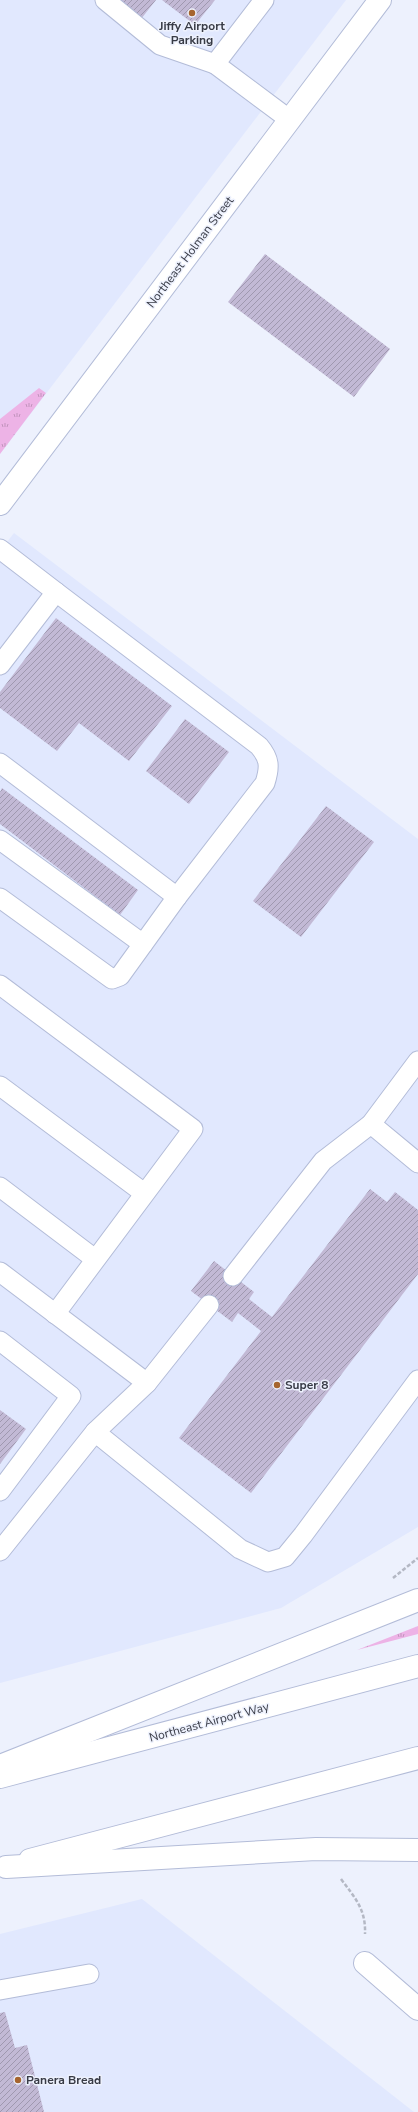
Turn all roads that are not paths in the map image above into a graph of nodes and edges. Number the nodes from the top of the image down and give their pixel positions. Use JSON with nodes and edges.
{"nodes":[{"id":1,"x":105,"y":0,"type":"edge"},
{"id":2,"x":264,"y":0,"type":"edge"},
{"id":3,"x":380,"y":0,"type":"edge"},
{"id":4,"x":214,"y":64,"type":"junction"},
{"id":5,"x":290,"y":120,"type":"junction"},
{"id":6,"x":0,"y":504,"type":"edge"},
{"id":7,"x":0,"y":549,"type":"edge"},
{"id":8,"x":56,"y":592,"type":"junction"},
{"id":9,"x":0,"y":666,"type":"edge"},
{"id":10,"x":1,"y":767,"type":"edge"},
{"id":11,"x":0,"y":840,"type":"edge"},
{"id":12,"x":176,"y":897,"type":"junction"},
{"id":13,"x":0,"y":898,"type":"edge"},
{"id":14,"x":143,"y":944,"type":"junction"},
{"id":15,"x":0,"y":985,"type":"edge"},
{"id":16,"x":418,"y":1061,"type":"edge"},
{"id":17,"x":0,"y":1086,"type":"edge"},
{"id":18,"x":371,"y":1124,"type":"junction"},
{"id":19,"x":418,"y":1163,"type":"edge"},
{"id":20,"x":0,"y":1187,"type":"edge"},
{"id":21,"x":144,"y":1193,"type":"junction"},
{"id":22,"x":95,"y":1259,"type":"junction"},
{"id":23,"x":0,"y":1272,"type":"edge"},
{"id":24,"x":233,"y":1276,"type":"dead end"},
{"id":25,"x":209,"y":1305,"type":"dead end"},
{"id":26,"x":54,"y":1314,"type":"junction"},
{"id":27,"x":0,"y":1342,"type":"edge"},
{"id":28,"x":418,"y":1380,"type":"edge"},
{"id":29,"x":147,"y":1383,"type":"junction"},
{"id":30,"x":95,"y":1432,"type":"junction"},
{"id":31,"x":0,"y":1491,"type":"edge"},
{"id":32,"x":0,"y":1551,"type":"edge"},
{"id":33,"x":418,"y":1600,"type":"edge"},
{"id":34,"x":418,"y":1666,"type":"edge"},
{"id":35,"x":418,"y":1758,"type":"edge"},
{"id":36,"x":0,"y":1766,"type":"edge"},
{"id":37,"x":0,"y":1777,"type":"edge"},
{"id":38,"x":418,"y":1850,"type":"edge"},
{"id":39,"x":3,"y":1868,"type":"edge"},
{"id":40,"x":365,"y":1963,"type":"road end"},
{"id":41,"x":89,"y":1974,"type":"dead end"},
{"id":42,"x":0,"y":1990,"type":"edge"},
{"id":43,"x":418,"y":2009,"type":"edge"}],
"edges":[{"from":1,"to":4,"type":"lane"},
{"from":2,"to":4,"type":"lane"},
{"from":3,"to":5,"type":"main road","name":"Northeast Holman Street"},
{"from":4,"to":5,"type":"lane"},
{"from":5,"to":6,"type":"main road","name":"Northeast Holman Street"},
{"from":7,"to":8,"type":"lane"},
{"from":8,"to":9,"type":"lane"},
{"from":8,"to":12,"type":"lane"},
{"from":10,"to":12,"type":"lane"},
{"from":11,"to":14,"type":"lane"},
{"from":12,"to":14,"type":"lane"},
{"from":13,"to":14,"type":"lane"},
{"from":15,"to":21,"type":"lane"},
{"from":16,"to":18,"type":"lane"},
{"from":17,"to":21,"type":"lane"},
{"from":18,"to":19,"type":"lane"},
{"from":18,"to":24,"type":"lane"},
{"from":20,"to":22,"type":"lane"},
{"from":21,"to":22,"type":"lane"},
{"from":22,"to":26,"type":"lane"},
{"from":23,"to":26,"type":"lane"},
{"from":25,"to":29,"type":"lane"},
{"from":26,"to":29,"type":"lane"},
{"from":27,"to":31,"type":"lane"},
{"from":28,"to":30,"type":"lane"},
{"from":29,"to":30,"type":"lane"},
{"from":30,"to":32,"type":"lane"},
{"from":33,"to":36,"type":"main road"},
{"from":34,"to":37,"type":"main road","name":"Northeast Airport Way"},
{"from":35,"to":39,"type":"main road"},
{"from":38,"to":39,"type":"main road"},
{"from":40,"to":43,"type":"main road"},
{"from":41,"to":42,"type":"lane"}]}
